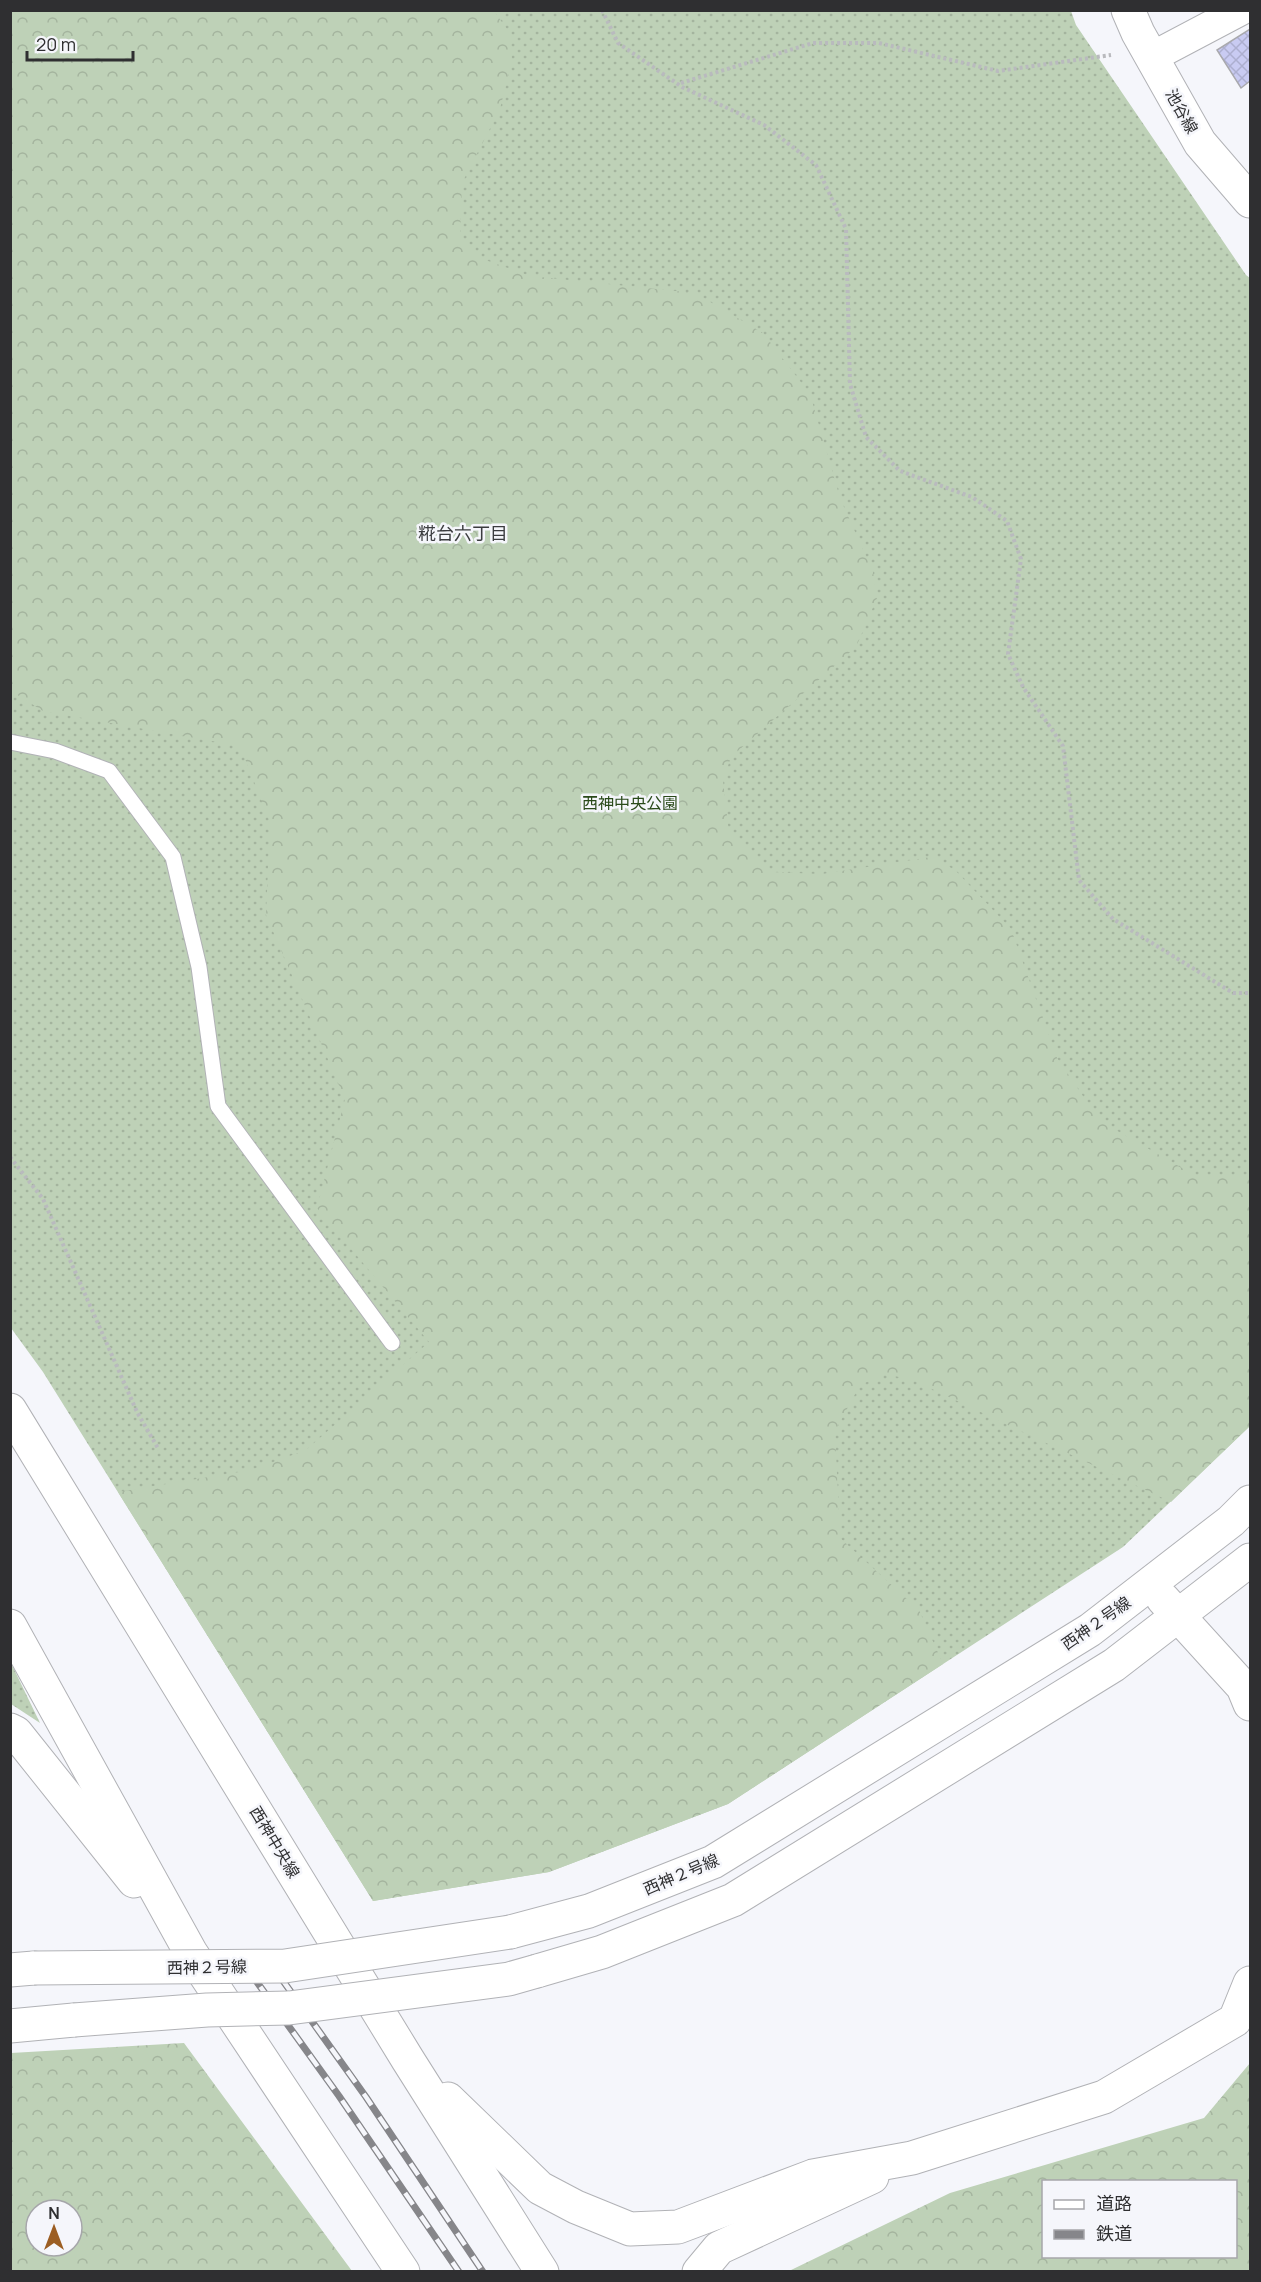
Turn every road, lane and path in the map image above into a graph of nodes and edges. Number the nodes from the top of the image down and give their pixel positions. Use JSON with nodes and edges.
{"nodes":[{"id":1,"x":602,"y":10,"type":"edge"},
{"id":2,"x":1241,"y":10,"type":"edge"},
{"id":3,"x":1139,"y":34,"type":"edge"},
{"id":4,"x":681,"y":83,"type":"dead end"},
{"id":5,"x":1251,"y":201,"type":"edge"},
{"id":6,"x":10,"y":742,"type":"edge"},
{"id":7,"x":1251,"y":993,"type":"edge"},
{"id":8,"x":10,"y":1157,"type":"edge"},
{"id":9,"x":392,"y":1342,"type":"dead end"},
{"id":10,"x":10,"y":1410,"type":"edge"},
{"id":11,"x":159,"y":1450,"type":"dead end"},
{"id":12,"x":1251,"y":1502,"type":"edge"},
{"id":13,"x":1251,"y":1560,"type":"edge"},
{"id":14,"x":1150,"y":1584,"type":"junction"},
{"id":15,"x":1178,"y":1616,"type":"junction"},
{"id":16,"x":10,"y":1626,"type":"edge"},
{"id":17,"x":1251,"y":1704,"type":"edge"},
{"id":18,"x":10,"y":1730,"type":"edge"},
{"id":19,"x":191,"y":1953,"type":"junction"},
{"id":20,"x":22,"y":1969,"type":"edge"},
{"id":21,"x":1251,"y":1983,"type":"edge"},
{"id":22,"x":10,"y":2026,"type":"edge"},
{"id":23,"x":408,"y":2060,"type":"junction"},
{"id":24,"x":912,"y":2158,"type":"junction"},
{"id":25,"x":403,"y":2271,"type":"edge"},
{"id":26,"x":542,"y":2271,"type":"edge"},
{"id":27,"x":699,"y":2271,"type":"edge"}],
"edges":[{"from":1,"to":7,"type":"path"},
{"from":2,"to":3,"type":"street"},
{"from":3,"to":4,"type":"path"},
{"from":3,"to":5,"type":"street","name":"池谷線"},
{"from":6,"to":9,"type":"lane"},
{"from":8,"to":11,"type":"path"},
{"from":10,"to":23,"type":"street","name":"西神中央線"},
{"from":12,"to":14,"type":"street","name":"西神２号線"},
{"from":13,"to":15,"type":"street"},
{"from":14,"to":15,"type":"street"},
{"from":14,"to":20,"type":"street","name":"西神２号線","bridge":true},
{"from":15,"to":17,"type":"street"},
{"from":15,"to":22,"type":"street","bridge":true},
{"from":16,"to":19,"type":"street"},
{"from":18,"to":19,"type":"street"},
{"from":19,"to":25,"type":"street"},
{"from":21,"to":24,"type":"street"},
{"from":23,"to":24,"type":"street"},
{"from":23,"to":26,"type":"street","name":"西神中央線"},
{"from":24,"to":27,"type":"street"}]}
